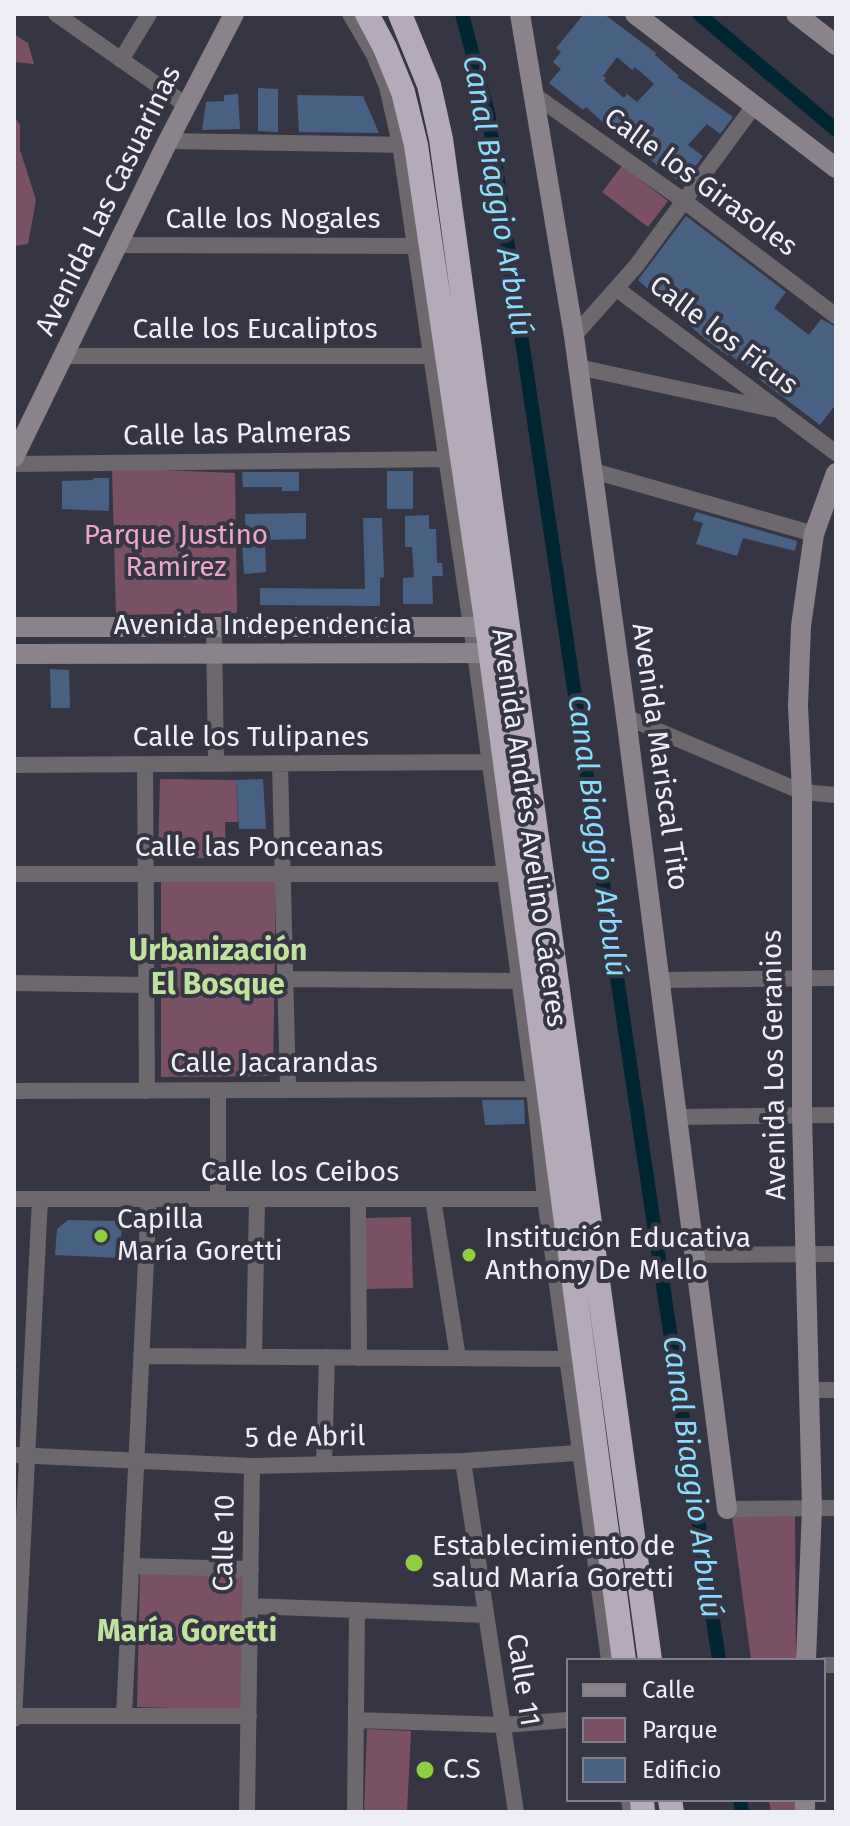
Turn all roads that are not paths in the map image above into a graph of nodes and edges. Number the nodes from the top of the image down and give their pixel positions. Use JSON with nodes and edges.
{"nodes":[{"id":1,"x":56,"y":14,"type":"edge"},
{"id":2,"x":149,"y":14,"type":"edge"},
{"id":3,"x":234,"y":14,"type":"edge"},
{"id":4,"x":350,"y":14,"type":"edge"},
{"id":5,"x":367,"y":14,"type":"edge"},
{"id":6,"x":400,"y":14,"type":"edge"},
{"id":7,"x":520,"y":14,"type":"edge"},
{"id":8,"x":635,"y":14,"type":"edge"},
{"id":9,"x":796,"y":14,"type":"edge"},
{"id":10,"x":836,"y":45,"type":"edge"},
{"id":11,"x":121,"y":60,"type":"junction"},
{"id":12,"x":533,"y":94,"type":"junction"},
{"id":13,"x":186,"y":105,"type":"junction"},
{"id":14,"x":434,"y":106,"type":"junction"},
{"id":15,"x":754,"y":106,"type":"junction"},
{"id":16,"x":401,"y":115,"type":"junction"},
{"id":17,"x":168,"y":141,"type":"junction"},
{"id":18,"x":408,"y":144,"type":"junction"},
{"id":19,"x":836,"y":168,"type":"edge"},
{"id":20,"x":684,"y":201,"type":"junction"},
{"id":21,"x":117,"y":245,"type":"junction"},
{"id":22,"x":422,"y":246,"type":"junction"},
{"id":23,"x":617,"y":289,"type":"junction"},
{"id":24,"x":836,"y":316,"type":"edge"},
{"id":25,"x":574,"y":336,"type":"junction"},
{"id":26,"x":64,"y":356,"type":"junction"},
{"id":27,"x":438,"y":356,"type":"junction"},
{"id":28,"x":578,"y":367,"type":"junction"},
{"id":29,"x":779,"y":410,"type":"junction"},
{"id":30,"x":836,"y":453,"type":"edge"},
{"id":31,"x":14,"y":457,"type":"edge"},
{"id":32,"x":453,"y":459,"type":"junction"},
{"id":33,"x":14,"y":464,"type":"edge"},
{"id":34,"x":590,"y":470,"type":"junction"},
{"id":35,"x":836,"y":473,"type":"edge"},
{"id":36,"x":814,"y":534,"type":"junction"},
{"id":37,"x":14,"y":627,"type":"edge"},
{"id":38,"x":214,"y":627,"type":"junction"},
{"id":39,"x":489,"y":627,"type":"junction"},
{"id":40,"x":492,"y":653,"type":"junction"},
{"id":41,"x":14,"y":654,"type":"edge"},
{"id":42,"x":214,"y":654,"type":"junction"},
{"id":43,"x":626,"y":717,"type":"junction"},
{"id":44,"x":489,"y":762,"type":"junction"},
{"id":45,"x":145,"y":764,"type":"junction"},
{"id":46,"x":216,"y":764,"type":"junction"},
{"id":47,"x":280,"y":764,"type":"junction"},
{"id":48,"x":14,"y":765,"type":"edge"},
{"id":49,"x":802,"y":792,"type":"junction"},
{"id":50,"x":836,"y":795,"type":"edge"},
{"id":51,"x":14,"y":874,"type":"edge"},
{"id":52,"x":146,"y":874,"type":"junction"},
{"id":53,"x":283,"y":874,"type":"junction"},
{"id":54,"x":504,"y":874,"type":"junction"},
{"id":55,"x":802,"y":977,"type":"junction"},
{"id":56,"x":836,"y":978,"type":"edge"},
{"id":57,"x":286,"y":979,"type":"junction"},
{"id":58,"x":660,"y":980,"type":"junction"},
{"id":59,"x":519,"y":981,"type":"junction"},
{"id":60,"x":14,"y":983,"type":"edge"},
{"id":61,"x":146,"y":985,"type":"junction"},
{"id":62,"x":534,"y":1089,"type":"junction"},
{"id":63,"x":288,"y":1090,"type":"junction"},
{"id":64,"x":14,"y":1091,"type":"edge"},
{"id":65,"x":147,"y":1091,"type":"junction"},
{"id":66,"x":218,"y":1091,"type":"junction"},
{"id":67,"x":802,"y":1115,"type":"junction"},
{"id":68,"x":836,"y":1115,"type":"edge"},
{"id":69,"x":677,"y":1117,"type":"junction"},
{"id":70,"x":565,"y":1198,"type":"junction"},
{"id":71,"x":14,"y":1199,"type":"edge"},
{"id":72,"x":40,"y":1199,"type":"junction"},
{"id":73,"x":149,"y":1199,"type":"junction"},
{"id":74,"x":218,"y":1199,"type":"junction"},
{"id":75,"x":257,"y":1199,"type":"junction"},
{"id":76,"x":358,"y":1199,"type":"junction"},
{"id":77,"x":433,"y":1199,"type":"junction"},
{"id":78,"x":806,"y":1254,"type":"junction"},
{"id":79,"x":836,"y":1254,"type":"edge"},
{"id":80,"x":694,"y":1255,"type":"junction"},
{"id":81,"x":141,"y":1356,"type":"junction"},
{"id":82,"x":254,"y":1357,"type":"junction"},
{"id":83,"x":327,"y":1357,"type":"junction"},
{"id":84,"x":359,"y":1358,"type":"junction"},
{"id":85,"x":458,"y":1358,"type":"junction"},
{"id":86,"x":576,"y":1359,"type":"junction"},
{"id":87,"x":809,"y":1390,"type":"junction"},
{"id":88,"x":836,"y":1390,"type":"edge"},
{"id":89,"x":588,"y":1452,"type":"junction"},
{"id":90,"x":21,"y":1455,"type":"edge"},
{"id":91,"x":136,"y":1460,"type":"junction"},
{"id":92,"x":463,"y":1461,"type":"junction"},
{"id":93,"x":324,"y":1464,"type":"junction"},
{"id":94,"x":252,"y":1466,"type":"junction"},
{"id":95,"x":812,"y":1508,"type":"junction"},
{"id":96,"x":836,"y":1508,"type":"edge"},
{"id":97,"x":727,"y":1509,"type":"joint"},
{"id":98,"x":131,"y":1566,"type":"junction"},
{"id":99,"x":251,"y":1569,"type":"junction"},
{"id":100,"x":250,"y":1606,"type":"junction"},
{"id":101,"x":357,"y":1610,"type":"junction"},
{"id":102,"x":486,"y":1615,"type":"junction"},
{"id":103,"x":609,"y":1658,"type":"edge"},
{"id":104,"x":624,"y":1658,"type":"edge"},
{"id":105,"x":650,"y":1658,"type":"edge"},
{"id":106,"x":806,"y":1658,"type":"edge"},
{"id":107,"x":14,"y":1707,"type":"edge"},
{"id":108,"x":124,"y":1715,"type":"junction"},
{"id":109,"x":249,"y":1716,"type":"junction"},
{"id":110,"x":14,"y":1718,"type":"edge"},
{"id":111,"x":356,"y":1720,"type":"junction"},
{"id":112,"x":566,"y":1720,"type":"edge"},
{"id":113,"x":503,"y":1725,"type":"junction"},
{"id":114,"x":247,"y":1812,"type":"edge"},
{"id":115,"x":355,"y":1812,"type":"edge"},
{"id":116,"x":516,"y":1812,"type":"edge"}],
"edges":[{"from":1,"to":11,"type":"street"},
{"from":2,"to":11,"type":"street"},
{"from":3,"to":13,"type":"street","name":"Avenida Las Casuarinas"},
{"from":4,"to":16,"type":"street","name":"Avenida Andrés Avelino Cáceres"},
{"from":5,"to":16,"type":"highway","name":"Avenida Andrés Avelino Cáceres"},
{"from":6,"to":14,"type":"highway","name":"Avenida Andrés Avelino Cáceres"},
{"from":7,"to":12,"type":"street","name":"Avenida Mariscal Tito"},
{"from":8,"to":15,"type":"street"},
{"from":9,"to":10,"type":"street"},
{"from":11,"to":13,"type":"street"},
{"from":12,"to":20,"type":"street","name":"Calle los Girasoles"},
{"from":12,"to":25,"type":"street","name":"Avenida Mariscal Tito"},
{"from":13,"to":17,"type":"street","name":"Avenida Las Casuarinas"},
{"from":14,"to":16,"type":"highway"},
{"from":14,"to":39,"type":"highway","name":"Avenida Andrés Avelino Cáceres"},
{"from":15,"to":19,"type":"street"},
{"from":15,"to":20,"type":"street"},
{"from":16,"to":18,"type":"highway","name":"Avenida Andrés Avelino Cáceres"},
{"from":17,"to":18,"type":"street"},
{"from":17,"to":21,"type":"street","name":"Avenida Las Casuarinas"},
{"from":18,"to":22,"type":"highway","name":"Avenida Andrés Avelino Cáceres"},
{"from":20,"to":23,"type":"street"},
{"from":20,"to":24,"type":"street","name":"Calle los Girasoles"},
{"from":21,"to":22,"type":"street","name":"Calle los Nogales"},
{"from":21,"to":26,"type":"street","name":"Avenida Las Casuarinas"},
{"from":22,"to":27,"type":"highway","name":"Avenida Andrés Avelino Cáceres"},
{"from":23,"to":25,"type":"street"},
{"from":23,"to":29,"type":"street","name":"Calle los Ficus"},
{"from":25,"to":28,"type":"street","name":"Avenida Mariscal Tito"},
{"from":26,"to":27,"type":"street","name":"Calle los Eucaliptos"},
{"from":26,"to":31,"type":"street","name":"Avenida Las Casuarinas"},
{"from":27,"to":32,"type":"highway","name":"Avenida Andrés Avelino Cáceres"},
{"from":28,"to":29,"type":"street"},
{"from":28,"to":34,"type":"street","name":"Avenida Mariscal Tito"},
{"from":29,"to":30,"type":"street","name":"Calle los Ficus"},
{"from":32,"to":33,"type":"street","name":"Calle las Palmeras"},
{"from":32,"to":39,"type":"highway","name":"Avenida Andrés Avelino Cáceres"},
{"from":34,"to":36,"type":"street"},
{"from":34,"to":43,"type":"street","name":"Avenida Mariscal Tito"},
{"from":35,"to":36,"type":"street","name":"Avenida Los Geranios"},
{"from":36,"to":49,"type":"street","name":"Avenida Los Geranios"},
{"from":37,"to":38,"type":"street","name":"Avenida Independencia"},
{"from":38,"to":39,"type":"street","name":"Avenida Independencia"},
{"from":38,"to":42,"type":"street"},
{"from":39,"to":40,"type":"highway","name":"Avenida Andrés Avelino Cáceres"},
{"from":40,"to":42,"type":"street","name":"Avenida Independencia"},
{"from":40,"to":44,"type":"street","name":"Avenida Andrés Avelino Cáceres"},
{"from":40,"to":70,"type":"highway","name":"Avenida Andrés Avelino Cáceres"},
{"from":41,"to":42,"type":"street","name":"Avenida Independencia"},
{"from":42,"to":46,"type":"street"},
{"from":43,"to":49,"type":"street"},
{"from":43,"to":58,"type":"street","name":"Avenida Mariscal Tito"},
{"from":44,"to":47,"type":"street","name":"Calle los Tulipanes"},
{"from":44,"to":54,"type":"street","name":"Avenida Andrés Avelino Cáceres"},
{"from":45,"to":46,"type":"street","name":"Calle los Tulipanes"},
{"from":45,"to":48,"type":"street","name":"Calle los Tulipanes"},
{"from":45,"to":52,"type":"street"},
{"from":46,"to":47,"type":"street","name":"Calle los Tulipanes"},
{"from":47,"to":53,"type":"street"},
{"from":49,"to":50,"type":"street"},
{"from":49,"to":55,"type":"street","name":"Avenida Los Geranios"},
{"from":51,"to":52,"type":"street","name":"Calle las Ponceanas"},
{"from":52,"to":53,"type":"street","name":"Calle las Ponceanas"},
{"from":52,"to":61,"type":"street"},
{"from":53,"to":54,"type":"street","name":"Calle las Ponceanas"},
{"from":53,"to":57,"type":"street"},
{"from":54,"to":59,"type":"street","name":"Avenida Andrés Avelino Cáceres"},
{"from":55,"to":56,"type":"street"},
{"from":55,"to":58,"type":"street"},
{"from":55,"to":67,"type":"street","name":"Avenida Los Geranios"},
{"from":57,"to":59,"type":"street"},
{"from":57,"to":63,"type":"street"},
{"from":58,"to":69,"type":"street","name":"Avenida Mariscal Tito"},
{"from":59,"to":62,"type":"street","name":"Avenida Andrés Avelino Cáceres"},
{"from":60,"to":61,"type":"street"},
{"from":61,"to":65,"type":"street"},
{"from":62,"to":63,"type":"street","name":"Calle Jacarandas"},
{"from":62,"to":70,"type":"street","name":"Avenida Andrés Avelino Cáceres"},
{"from":63,"to":66,"type":"street","name":"Calle Jacarandas"},
{"from":64,"to":65,"type":"street","name":"Calle Jacarandas"},
{"from":65,"to":66,"type":"street","name":"Calle Jacarandas"},
{"from":66,"to":74,"type":"street"},
{"from":67,"to":68,"type":"street"},
{"from":67,"to":69,"type":"street"},
{"from":67,"to":78,"type":"street","name":"Avenida Los Geranios"},
{"from":69,"to":80,"type":"street","name":"Avenida Mariscal Tito"},
{"from":70,"to":77,"type":"street","name":"Calle los Ceibos"},
{"from":70,"to":86,"type":"highway","name":"Avenida Andrés Avelino Cáceres"},
{"from":70,"to":105,"type":"highway","name":"Avenida Andrés Avelino Cáceres"},
{"from":71,"to":72,"type":"street","name":"Calle los Ceibos"},
{"from":72,"to":73,"type":"street","name":"Calle los Ceibos"},
{"from":72,"to":90,"type":"street"},
{"from":73,"to":74,"type":"street","name":"Calle los Ceibos"},
{"from":73,"to":81,"type":"street"},
{"from":74,"to":75,"type":"street","name":"Calle los Ceibos"},
{"from":75,"to":76,"type":"street","name":"Calle los Ceibos"},
{"from":75,"to":82,"type":"street"},
{"from":76,"to":77,"type":"street","name":"Calle los Ceibos"},
{"from":76,"to":84,"type":"street"},
{"from":77,"to":85,"type":"street"},
{"from":78,"to":79,"type":"street"},
{"from":78,"to":80,"type":"street"},
{"from":78,"to":87,"type":"street","name":"Avenida Los Geranios"},
{"from":80,"to":97,"type":"street","name":"Avenida Mariscal Tito"},
{"from":81,"to":82,"type":"street"},
{"from":81,"to":91,"type":"street"},
{"from":82,"to":83,"type":"street"},
{"from":83,"to":84,"type":"street"},
{"from":83,"to":93,"type":"street"},
{"from":84,"to":85,"type":"street"},
{"from":85,"to":86,"type":"street"},
{"from":86,"to":89,"type":"highway","name":"Avenida Andrés Avelino Cáceres"},
{"from":87,"to":88,"type":"street"},
{"from":87,"to":95,"type":"street","name":"Avenida Los Geranios"},
{"from":89,"to":92,"type":"street","name":"5 de Abril"},
{"from":89,"to":103,"type":"street","name":"Avenida Andrés Avelino Cáceres"},
{"from":89,"to":104,"type":"highway","name":"Avenida Andrés Avelino Cáceres"},
{"from":90,"to":91,"type":"street","name":"5 de Abril"},
{"from":90,"to":107,"type":"street"},
{"from":91,"to":94,"type":"street","name":"5 de Abril"},
{"from":91,"to":98,"type":"street"},
{"from":92,"to":93,"type":"street","name":"5 de Abril"},
{"from":92,"to":102,"type":"street","name":"Calle 11"},
{"from":93,"to":94,"type":"street","name":"5 de Abril"},
{"from":94,"to":99,"type":"street","name":"Calle 10"},
{"from":95,"to":96,"type":"street"},
{"from":95,"to":97,"type":"street"},
{"from":95,"to":106,"type":"street","name":"Avenida Los Geranios"},
{"from":98,"to":99,"type":"street"},
{"from":98,"to":108,"type":"street"},
{"from":99,"to":100,"type":"street","name":"Calle 10"},
{"from":100,"to":101,"type":"street"},
{"from":100,"to":109,"type":"street","name":"Calle 10"},
{"from":101,"to":102,"type":"street"},
{"from":101,"to":111,"type":"street"},
{"from":102,"to":113,"type":"street","name":"Calle 11"},
{"from":107,"to":110,"type":"street"},
{"from":108,"to":109,"type":"street"},
{"from":108,"to":110,"type":"street"},
{"from":109,"to":114,"type":"street","name":"Calle 10"},
{"from":111,"to":113,"type":"street"},
{"from":111,"to":115,"type":"street"},
{"from":112,"to":113,"type":"street"},
{"from":113,"to":116,"type":"street","name":"Calle 11"}]}
